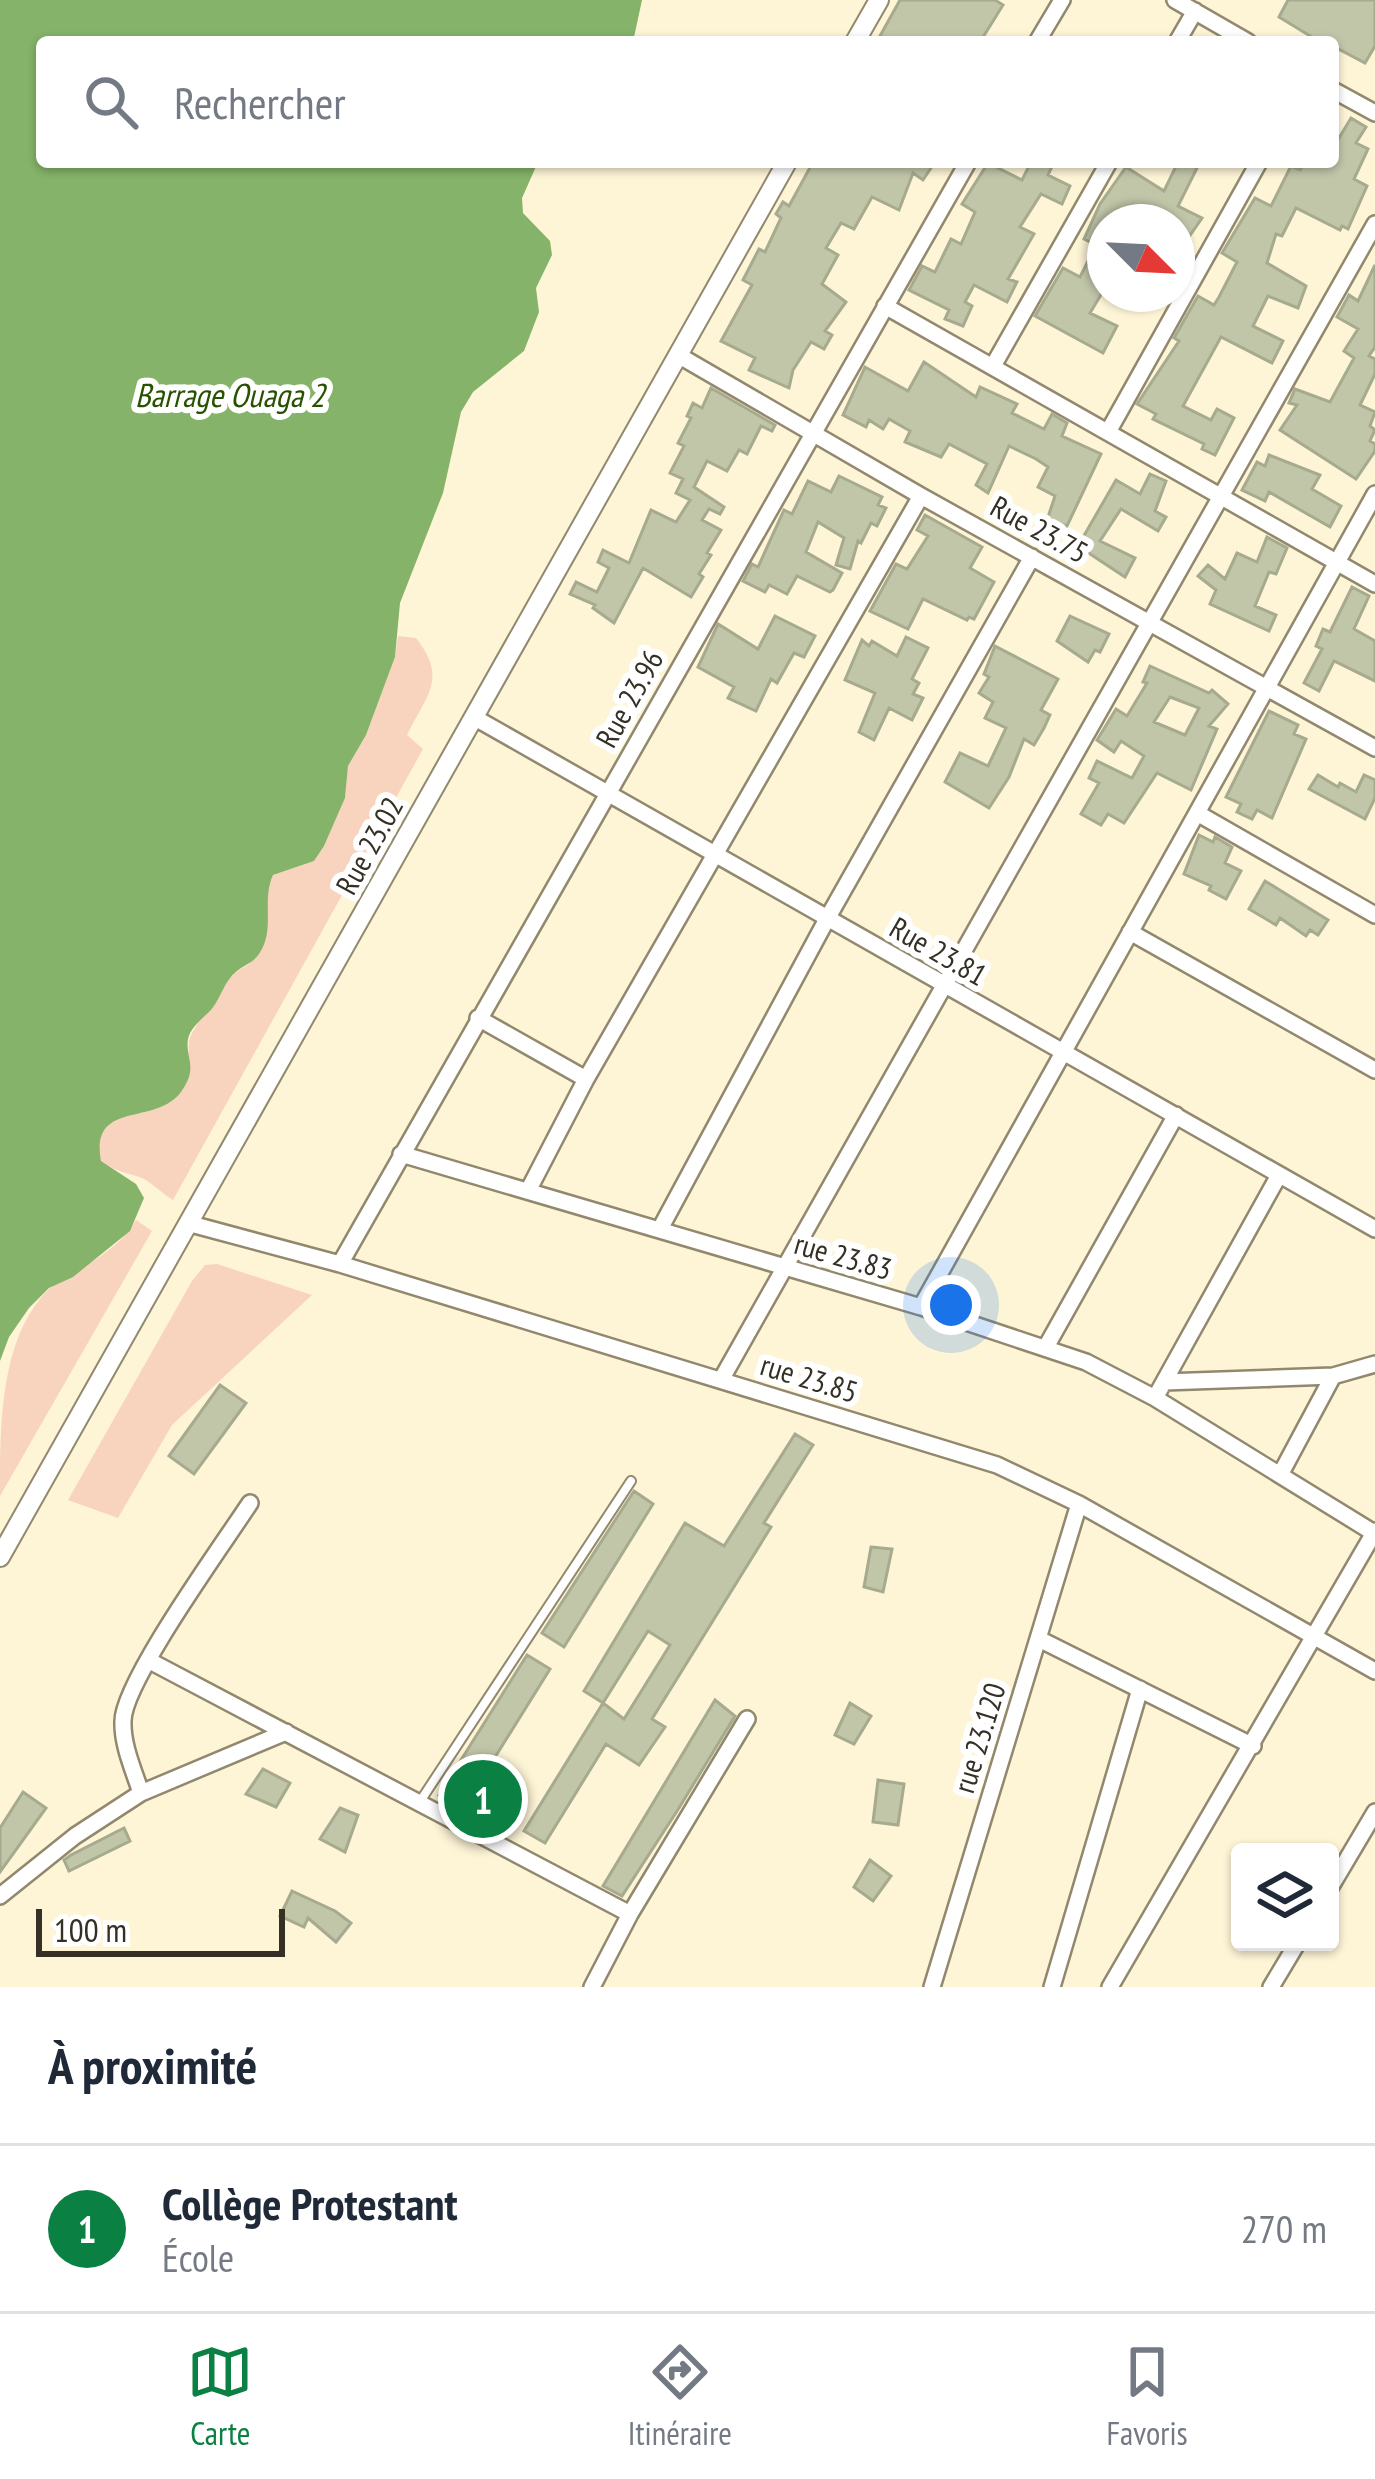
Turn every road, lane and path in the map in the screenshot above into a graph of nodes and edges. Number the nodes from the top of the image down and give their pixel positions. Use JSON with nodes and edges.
{"nodes":[{"id":1,"x":879,"y":0,"type":"edge"},
{"id":2,"x":1061,"y":0,"type":"edge"},
{"id":3,"x":1175,"y":0,"type":"edge"},
{"id":4,"x":1195,"y":11,"type":"junction"},
{"id":5,"x":858,"y":36,"type":"edge"},
{"id":6,"x":1040,"y":36,"type":"edge"},
{"id":7,"x":1180,"y":36,"type":"edge"},
{"id":8,"x":1238,"y":36,"type":"edge"},
{"id":9,"x":1339,"y":93,"type":"edge"},
{"id":10,"x":1375,"y":113,"type":"edge"},
{"id":11,"x":785,"y":168,"type":"edge"},
{"id":12,"x":965,"y":168,"type":"edge"},
{"id":13,"x":1106,"y":168,"type":"edge"},
{"id":14,"x":1256,"y":168,"type":"edge"},
{"id":15,"x":1375,"y":224,"type":"edge"},
{"id":16,"x":885,"y":305,"type":"junction"},
{"id":17,"x":678,"y":355,"type":"junction"},
{"id":18,"x":993,"y":365,"type":"junction"},
{"id":19,"x":812,"y":432,"type":"junction"},
{"id":20,"x":1108,"y":432,"type":"junction"},
{"id":21,"x":1375,"y":494,"type":"edge"},
{"id":22,"x":921,"y":496,"type":"junction"},
{"id":23,"x":1223,"y":498,"type":"junction"},
{"id":24,"x":1032,"y":557,"type":"junction"},
{"id":25,"x":1336,"y":562,"type":"junction"},
{"id":26,"x":1375,"y":584,"type":"edge"},
{"id":27,"x":1151,"y":623,"type":"junction"},
{"id":28,"x":1266,"y":685,"type":"junction"},
{"id":29,"x":477,"y":718,"type":"junction"},
{"id":30,"x":1375,"y":748,"type":"edge"},
{"id":31,"x":608,"y":793,"type":"junction"},
{"id":32,"x":1197,"y":813,"type":"junction"},
{"id":33,"x":715,"y":856,"type":"junction"},
{"id":34,"x":1375,"y":915,"type":"edge"},
{"id":35,"x":827,"y":920,"type":"junction"},
{"id":36,"x":1130,"y":932,"type":"junction"},
{"id":37,"x":946,"y":987,"type":"junction"},
{"id":38,"x":478,"y":1018,"type":"junction"},
{"id":39,"x":1060,"y":1052,"type":"junction"},
{"id":40,"x":1375,"y":1070,"type":"edge"},
{"id":41,"x":586,"y":1079,"type":"junction"},
{"id":42,"x":1176,"y":1115,"type":"junction"},
{"id":43,"x":401,"y":1154,"type":"junction"},
{"id":44,"x":1279,"y":1175,"type":"junction"},
{"id":45,"x":529,"y":1189,"type":"junction"},
{"id":46,"x":191,"y":1224,"type":"junction"},
{"id":47,"x":659,"y":1229,"type":"junction"},
{"id":48,"x":1375,"y":1229,"type":"edge"},
{"id":49,"x":340,"y":1264,"type":"junction"},
{"id":50,"x":786,"y":1269,"type":"junction"},
{"id":51,"x":920,"y":1307,"type":"junction"},
{"id":52,"x":1046,"y":1347,"type":"junction"},
{"id":53,"x":1375,"y":1364,"type":"edge"},
{"id":54,"x":1334,"y":1376,"type":"junction"},
{"id":55,"x":721,"y":1380,"type":"junction"},
{"id":56,"x":1160,"y":1390,"type":"junction"},
{"id":57,"x":1280,"y":1475,"type":"junction"},
{"id":58,"x":631,"y":1481,"type":"dead end"},
{"id":59,"x":250,"y":1503,"type":"dead end"},
{"id":60,"x":1079,"y":1504,"type":"junction"},
{"id":61,"x":1374,"y":1532,"type":"edge"},
{"id":62,"x":0,"y":1558,"type":"edge"},
{"id":63,"x":1313,"y":1638,"type":"junction"},
{"id":64,"x":1039,"y":1639,"type":"junction"},
{"id":65,"x":148,"y":1660,"type":"junction"},
{"id":66,"x":1375,"y":1671,"type":"edge"},
{"id":67,"x":1140,"y":1689,"type":"junction"},
{"id":68,"x":747,"y":1719,"type":"dead end"},
{"id":69,"x":286,"y":1732,"type":"junction"},
{"id":70,"x":1253,"y":1746,"type":"junction"},
{"id":71,"x":141,"y":1793,"type":"junction"},
{"id":72,"x":418,"y":1803,"type":"junction"},
{"id":73,"x":1375,"y":1812,"type":"edge"},
{"id":74,"x":1339,"y":1873,"type":"edge"},
{"id":75,"x":0,"y":1896,"type":"edge"},
{"id":76,"x":630,"y":1914,"type":"junction"},
{"id":77,"x":1293,"y":1951,"type":"edge"},
{"id":78,"x":592,"y":1987,"type":"edge"},
{"id":79,"x":932,"y":1987,"type":"edge"},
{"id":80,"x":1052,"y":1987,"type":"edge"},
{"id":81,"x":1110,"y":1987,"type":"edge"},
{"id":82,"x":1271,"y":1987,"type":"edge"}],
"edges":[{"from":1,"to":5,"type":"street"},
{"from":2,"to":6,"type":"street"},
{"from":3,"to":4,"type":"street"},
{"from":4,"to":7,"type":"street"},
{"from":4,"to":8,"type":"street"},
{"from":9,"to":10,"type":"street"},
{"from":11,"to":17,"type":"street","name":"Rue 23.02"},
{"from":12,"to":16,"type":"street","name":"Rue 23.96"},
{"from":13,"to":18,"type":"street"},
{"from":14,"to":20,"type":"street"},
{"from":15,"to":23,"type":"street"},
{"from":16,"to":18,"type":"street"},
{"from":16,"to":19,"type":"street","name":"Rue 23.96"},
{"from":17,"to":19,"type":"street","name":"Rue 23.75"},
{"from":17,"to":29,"type":"street","name":"Rue 23.02"},
{"from":18,"to":20,"type":"street"},
{"from":19,"to":22,"type":"street","name":"Rue 23.75"},
{"from":19,"to":31,"type":"street","name":"Rue 23.96"},
{"from":20,"to":23,"type":"street"},
{"from":21,"to":25,"type":"street"},
{"from":22,"to":24,"type":"street","name":"Rue 23.75"},
{"from":22,"to":33,"type":"street"},
{"from":23,"to":25,"type":"street"},
{"from":23,"to":27,"type":"street"},
{"from":24,"to":27,"type":"street","name":"Rue 23.75"},
{"from":24,"to":35,"type":"street"},
{"from":25,"to":26,"type":"street"},
{"from":25,"to":28,"type":"street"},
{"from":27,"to":28,"type":"street","name":"Rue 23.75"},
{"from":27,"to":37,"type":"street"},
{"from":28,"to":30,"type":"street","name":"Rue 23.75"},
{"from":28,"to":32,"type":"street"},
{"from":29,"to":31,"type":"street","name":"Rue 23.81"},
{"from":29,"to":46,"type":"street","name":"Rue 23.02"},
{"from":31,"to":33,"type":"street","name":"Rue 23.81"},
{"from":31,"to":38,"type":"street","name":"Rue 23.96"},
{"from":32,"to":34,"type":"street"},
{"from":32,"to":36,"type":"street"},
{"from":33,"to":35,"type":"street","name":"Rue 23.81"},
{"from":33,"to":41,"type":"street"},
{"from":35,"to":37,"type":"street","name":"Rue 23.81"},
{"from":35,"to":47,"type":"street"},
{"from":36,"to":39,"type":"street"},
{"from":36,"to":40,"type":"street"},
{"from":37,"to":39,"type":"street","name":"Rue 23.81"},
{"from":37,"to":50,"type":"street"},
{"from":38,"to":41,"type":"street"},
{"from":38,"to":43,"type":"street","name":"Rue 23.96"},
{"from":39,"to":42,"type":"street","name":"Rue 23.81"},
{"from":39,"to":51,"type":"street"},
{"from":41,"to":45,"type":"street"},
{"from":42,"to":44,"type":"street","name":"Rue 23.81"},
{"from":42,"to":52,"type":"street"},
{"from":43,"to":45,"type":"street","name":"rue 23.83"},
{"from":43,"to":49,"type":"street","name":"Rue 23.96"},
{"from":44,"to":48,"type":"street","name":"Rue 23.81"},
{"from":44,"to":56,"type":"street"},
{"from":45,"to":47,"type":"street","name":"rue 23.83"},
{"from":46,"to":49,"type":"street","name":"rue 23.85"},
{"from":46,"to":62,"type":"street","name":"Rue 23.02"},
{"from":47,"to":50,"type":"street","name":"rue 23.83"},
{"from":49,"to":55,"type":"street","name":"rue 23.85"},
{"from":50,"to":51,"type":"street","name":"rue 23.83"},
{"from":50,"to":55,"type":"street"},
{"from":51,"to":52,"type":"street","name":"rue 23.83"},
{"from":52,"to":56,"type":"street","name":"rue 23.83"},
{"from":53,"to":54,"type":"street"},
{"from":54,"to":56,"type":"street"},
{"from":54,"to":57,"type":"street"},
{"from":55,"to":60,"type":"street","name":"rue 23.85"},
{"from":56,"to":57,"type":"street","name":"rue 23.83"},
{"from":57,"to":61,"type":"street","name":"rue 23.83"},
{"from":58,"to":72,"type":"lane"},
{"from":59,"to":65,"type":"street"},
{"from":60,"to":63,"type":"street","name":"rue 23.85"},
{"from":60,"to":64,"type":"street","name":"rue 23.120"},
{"from":61,"to":63,"type":"street"},
{"from":63,"to":66,"type":"street","name":"rue 23.85"},
{"from":63,"to":70,"type":"street"},
{"from":64,"to":67,"type":"street"},
{"from":64,"to":79,"type":"street","name":"rue 23.120"},
{"from":65,"to":69,"type":"street"},
{"from":65,"to":71,"type":"street"},
{"from":67,"to":70,"type":"street"},
{"from":67,"to":80,"type":"street"},
{"from":68,"to":76,"type":"street"},
{"from":69,"to":71,"type":"street"},
{"from":69,"to":72,"type":"street"},
{"from":70,"to":81,"type":"street"},
{"from":71,"to":75,"type":"street"},
{"from":72,"to":76,"type":"street"},
{"from":73,"to":74,"type":"street"},
{"from":76,"to":78,"type":"street"},
{"from":77,"to":82,"type":"street"}]}
